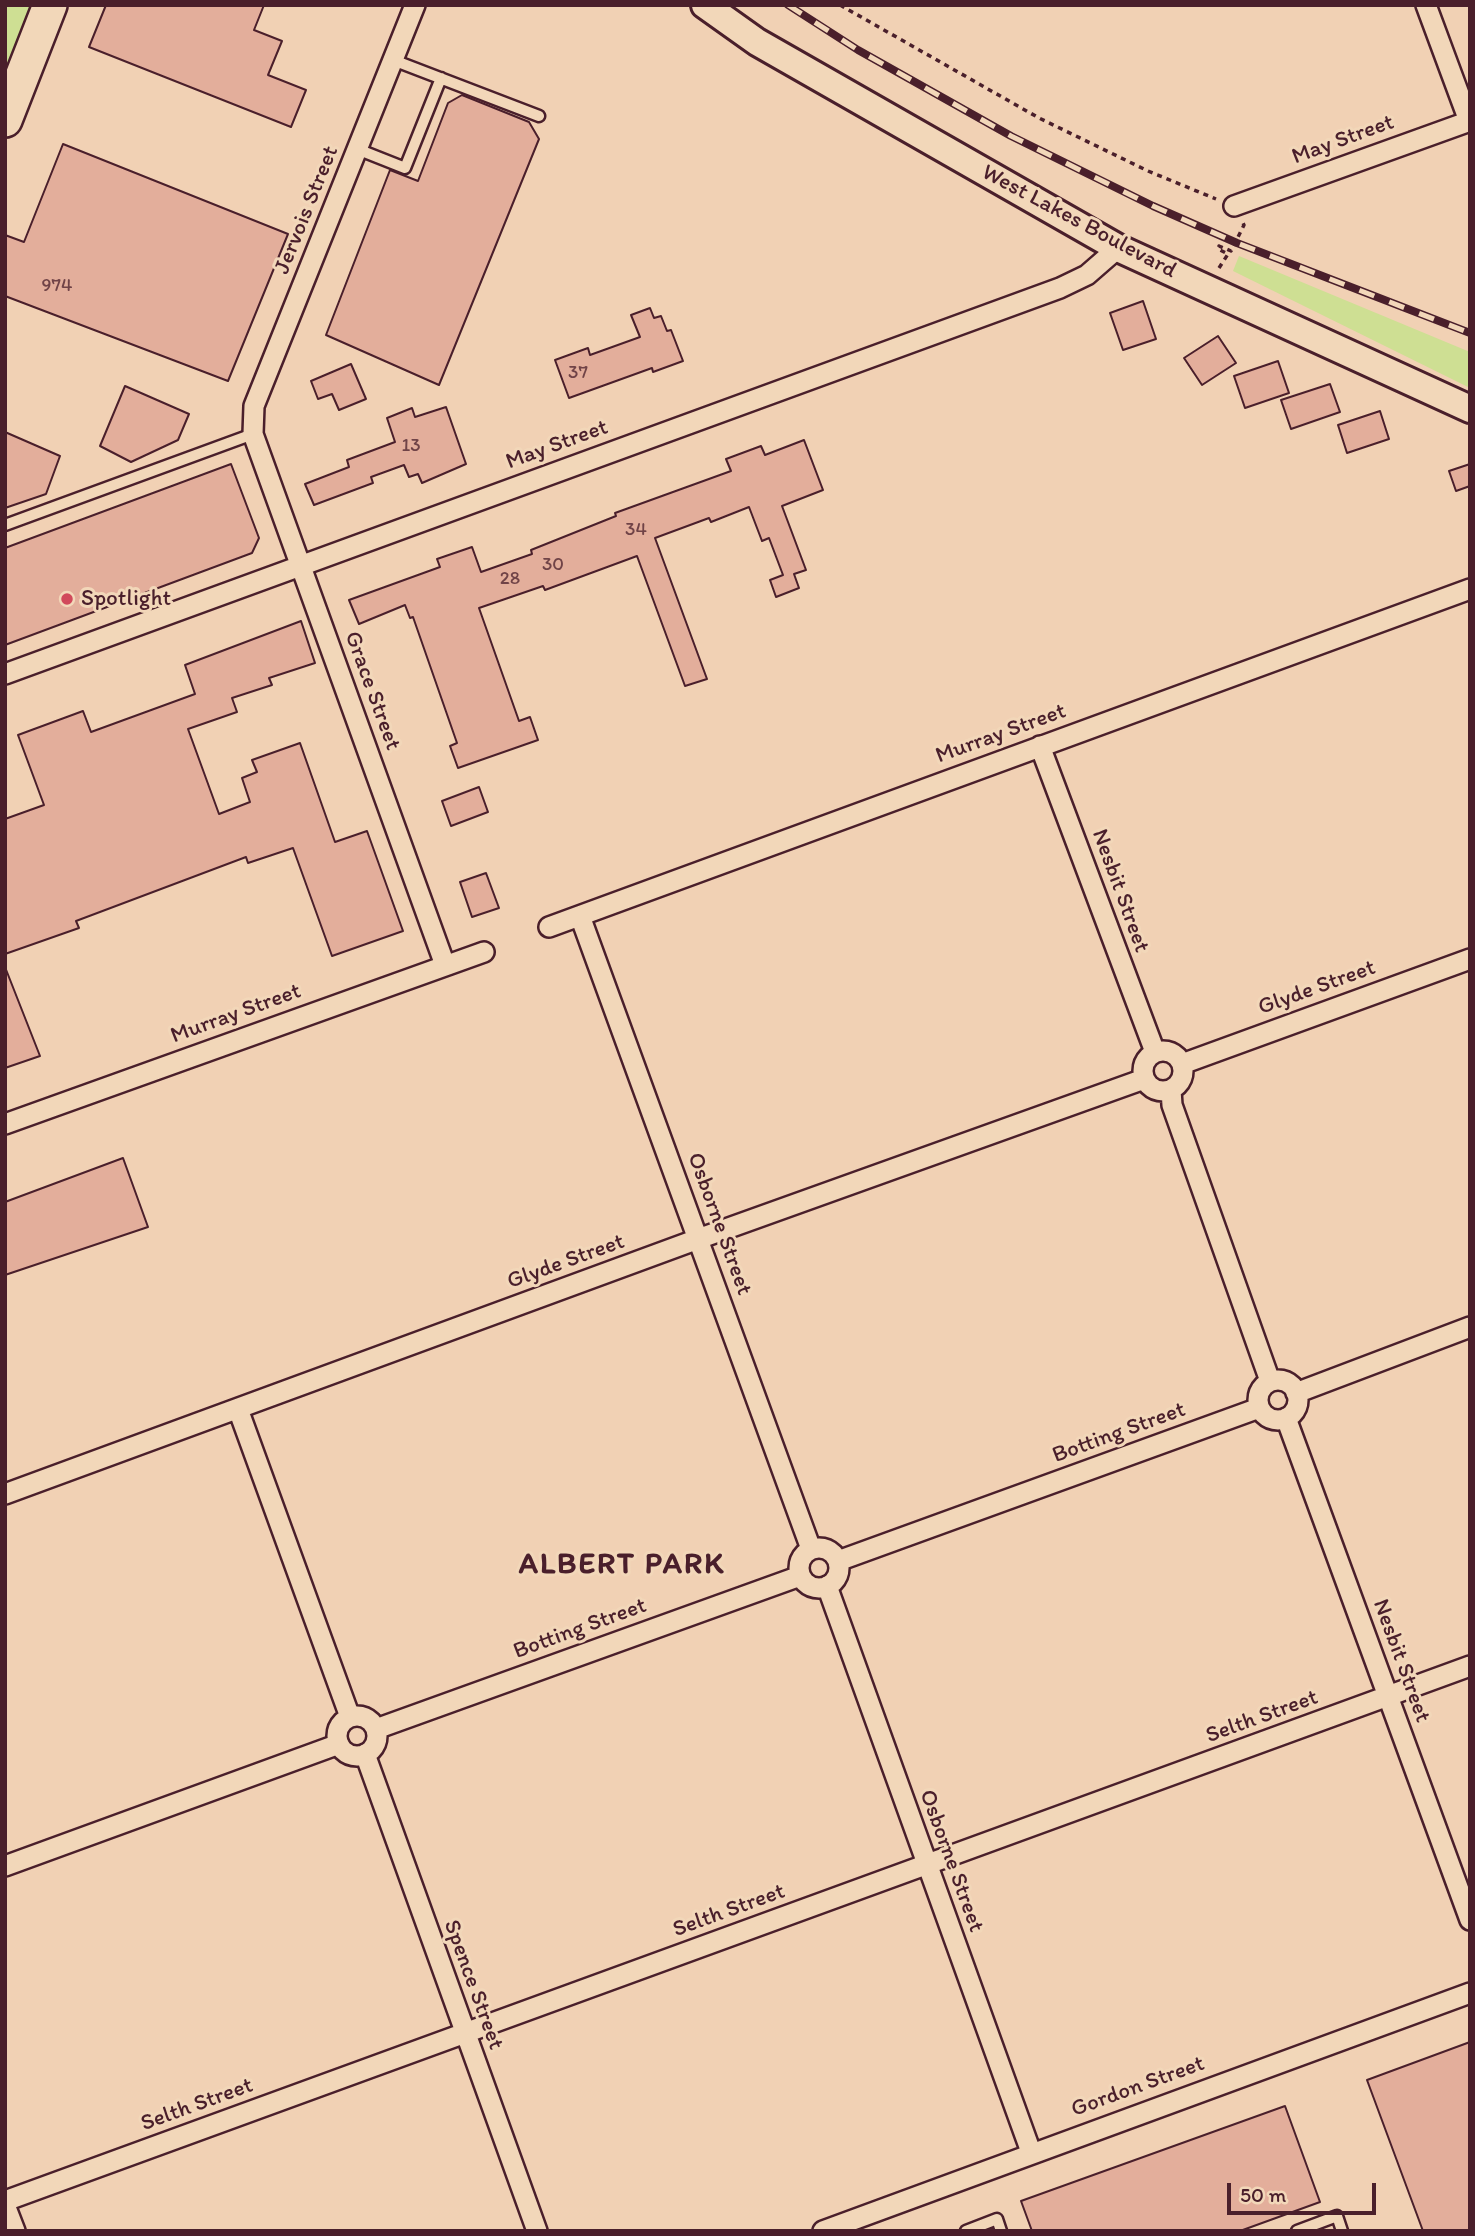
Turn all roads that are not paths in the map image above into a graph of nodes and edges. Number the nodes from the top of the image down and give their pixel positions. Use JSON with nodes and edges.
{"nodes":[{"id":1,"x":50,"y":5,"type":"edge"},
{"id":2,"x":415,"y":5,"type":"edge"},
{"id":3,"x":705,"y":5,"type":"edge"},
{"id":4,"x":1426,"y":5,"type":"edge"},
{"id":5,"x":393,"y":60,"type":"junction"},
{"id":6,"x":441,"y":78,"type":"junction"},
{"id":7,"x":539,"y":116,"type":"dead end"},
{"id":8,"x":5,"y":120,"type":"edge"},
{"id":9,"x":1469,"y":121,"type":"edge"},
{"id":10,"x":357,"y":149,"type":"junction"},
{"id":11,"x":1234,"y":206,"type":"road end"},
{"id":12,"x":1118,"y":248,"type":"junction"},
{"id":13,"x":1470,"y":410,"type":"edge"},
{"id":14,"x":253,"y":434,"type":"junction"},
{"id":15,"x":5,"y":525,"type":"edge"},
{"id":16,"x":300,"y":564,"type":"junction"},
{"id":17,"x":1470,"y":589,"type":"edge"},
{"id":18,"x":5,"y":674,"type":"edge"},
{"id":19,"x":1040,"y":746,"type":"junction"},
{"id":20,"x":580,"y":916,"type":"junction"},
{"id":21,"x":550,"y":927,"type":"dead end"},
{"id":22,"x":484,"y":952,"type":"dead end"},
{"id":23,"x":1470,"y":958,"type":"edge"},
{"id":24,"x":444,"y":965,"type":"junction"},
{"id":25,"x":1155,"y":1052,"type":"junction"},
{"id":26,"x":1182,"y":1064,"type":"junction"},
{"id":27,"x":1144,"y":1079,"type":"junction"},
{"id":28,"x":1171,"y":1090,"type":"junction"},
{"id":29,"x":5,"y":1124,"type":"edge"},
{"id":30,"x":698,"y":1239,"type":"junction"},
{"id":31,"x":1470,"y":1327,"type":"edge"},
{"id":32,"x":1270,"y":1381,"type":"junction"},
{"id":33,"x":1296,"y":1393,"type":"junction"},
{"id":34,"x":1259,"y":1408,"type":"junction"},
{"id":35,"x":238,"y":1409,"type":"junction"},
{"id":36,"x":1286,"y":1418,"type":"junction"},
{"id":37,"x":5,"y":1494,"type":"edge"},
{"id":38,"x":811,"y":1549,"type":"junction"},
{"id":39,"x":838,"y":1561,"type":"junction"},
{"id":40,"x":800,"y":1576,"type":"junction"},
{"id":41,"x":827,"y":1587,"type":"junction"},
{"id":42,"x":1470,"y":1666,"type":"edge"},
{"id":43,"x":1388,"y":1697,"type":"junction"},
{"id":44,"x":349,"y":1717,"type":"junction"},
{"id":45,"x":376,"y":1729,"type":"junction"},
{"id":46,"x":339,"y":1744,"type":"junction"},
{"id":47,"x":365,"y":1754,"type":"junction"},
{"id":48,"x":5,"y":1866,"type":"edge"},
{"id":49,"x":925,"y":1866,"type":"junction"},
{"id":50,"x":1470,"y":1920,"type":"edge"},
{"id":51,"x":1470,"y":1993,"type":"edge"},
{"id":52,"x":464,"y":2034,"type":"junction"},
{"id":53,"x":1031,"y":2152,"type":"junction"},
{"id":54,"x":5,"y":2203,"type":"edge"},
{"id":55,"x":15,"y":2231,"type":"edge"},
{"id":56,"x":537,"y":2231,"type":"edge"},
{"id":57,"x":823,"y":2231,"type":"edge"},
{"id":58,"x":967,"y":2231,"type":"edge"},
{"id":59,"x":1001,"y":2231,"type":"edge"},
{"id":60,"x":1297,"y":2231,"type":"edge"},
{"id":61,"x":1342,"y":2231,"type":"edge"}],
"edges":[{"from":1,"to":8,"type":"highway"},
{"from":2,"to":5,"type":"street","name":"Jervois Street"},
{"from":3,"to":12,"type":"main road","name":"West Lakes Boulevard"},
{"from":4,"to":9,"type":"street"},
{"from":5,"to":6,"type":"lane"},
{"from":5,"to":10,"type":"street","name":"Jervois Street"},
{"from":6,"to":7,"type":"lane"},
{"from":6,"to":10,"type":"lane"},
{"from":9,"to":11,"type":"street","name":"May Street"},
{"from":10,"to":14,"type":"street","name":"Jervois Street"},
{"from":12,"to":13,"type":"main road","name":"West Lakes Boulevard"},
{"from":12,"to":16,"type":"street","name":"May Street"},
{"from":14,"to":15,"type":"lane"},
{"from":14,"to":16,"type":"street","name":"Grace Street"},
{"from":16,"to":18,"type":"street","name":"May Street"},
{"from":16,"to":24,"type":"street","name":"Grace Street"},
{"from":17,"to":19,"type":"street","name":"Murray Street"},
{"from":19,"to":20,"type":"street","name":"Murray Street"},
{"from":19,"to":25,"type":"street","name":"Nesbit Street"},
{"from":20,"to":21,"type":"street","name":"Murray Street"},
{"from":20,"to":30,"type":"street","name":"Osborne Street"},
{"from":22,"to":24,"type":"street","name":"Murray Street"},
{"from":23,"to":26,"type":"street","name":"Glyde Street"},
{"from":24,"to":29,"type":"street","name":"Murray Street"},
{"from":25,"to":26,"type":"street"},
{"from":25,"to":27,"type":"street"},
{"from":26,"to":28,"type":"street"},
{"from":27,"to":28,"type":"street"},
{"from":27,"to":30,"type":"street","name":"Glyde Street"},
{"from":28,"to":32,"type":"street"},
{"from":30,"to":35,"type":"street","name":"Glyde Street"},
{"from":30,"to":38,"type":"street","name":"Osborne Street"},
{"from":31,"to":33,"type":"street"},
{"from":32,"to":33,"type":"street"},
{"from":32,"to":34,"type":"street"},
{"from":33,"to":36,"type":"street"},
{"from":34,"to":36,"type":"street"},
{"from":34,"to":39,"type":"street","name":"Botting Street"},
{"from":35,"to":37,"type":"street","name":"Glyde Street"},
{"from":35,"to":44,"type":"street"},
{"from":36,"to":43,"type":"street","name":"Nesbit Street"},
{"from":38,"to":39,"type":"street"},
{"from":38,"to":40,"type":"street"},
{"from":39,"to":41,"type":"street"},
{"from":40,"to":41,"type":"street"},
{"from":40,"to":45,"type":"street","name":"Botting Street"},
{"from":41,"to":49,"type":"street","name":"Osborne Street"},
{"from":42,"to":43,"type":"street","name":"Selth Street"},
{"from":43,"to":49,"type":"street","name":"Selth Street"},
{"from":43,"to":50,"type":"street","name":"Nesbit Street"},
{"from":44,"to":45,"type":"street"},
{"from":44,"to":46,"type":"street"},
{"from":45,"to":47,"type":"street"},
{"from":46,"to":47,"type":"street"},
{"from":46,"to":48,"type":"street"},
{"from":47,"to":52,"type":"street","name":"Spence Street"},
{"from":49,"to":52,"type":"street","name":"Selth Street"},
{"from":49,"to":53,"type":"street","name":"Osborne Street"},
{"from":51,"to":53,"type":"street","name":"Gordon Street"},
{"from":52,"to":54,"type":"street","name":"Selth Street"},
{"from":52,"to":56,"type":"street","name":"Spence Street"},
{"from":53,"to":57,"type":"street","name":"Gordon Street"},
{"from":54,"to":55,"type":"street"},
{"from":58,"to":59,"type":"lane"},
{"from":60,"to":61,"type":"lane"}]}
